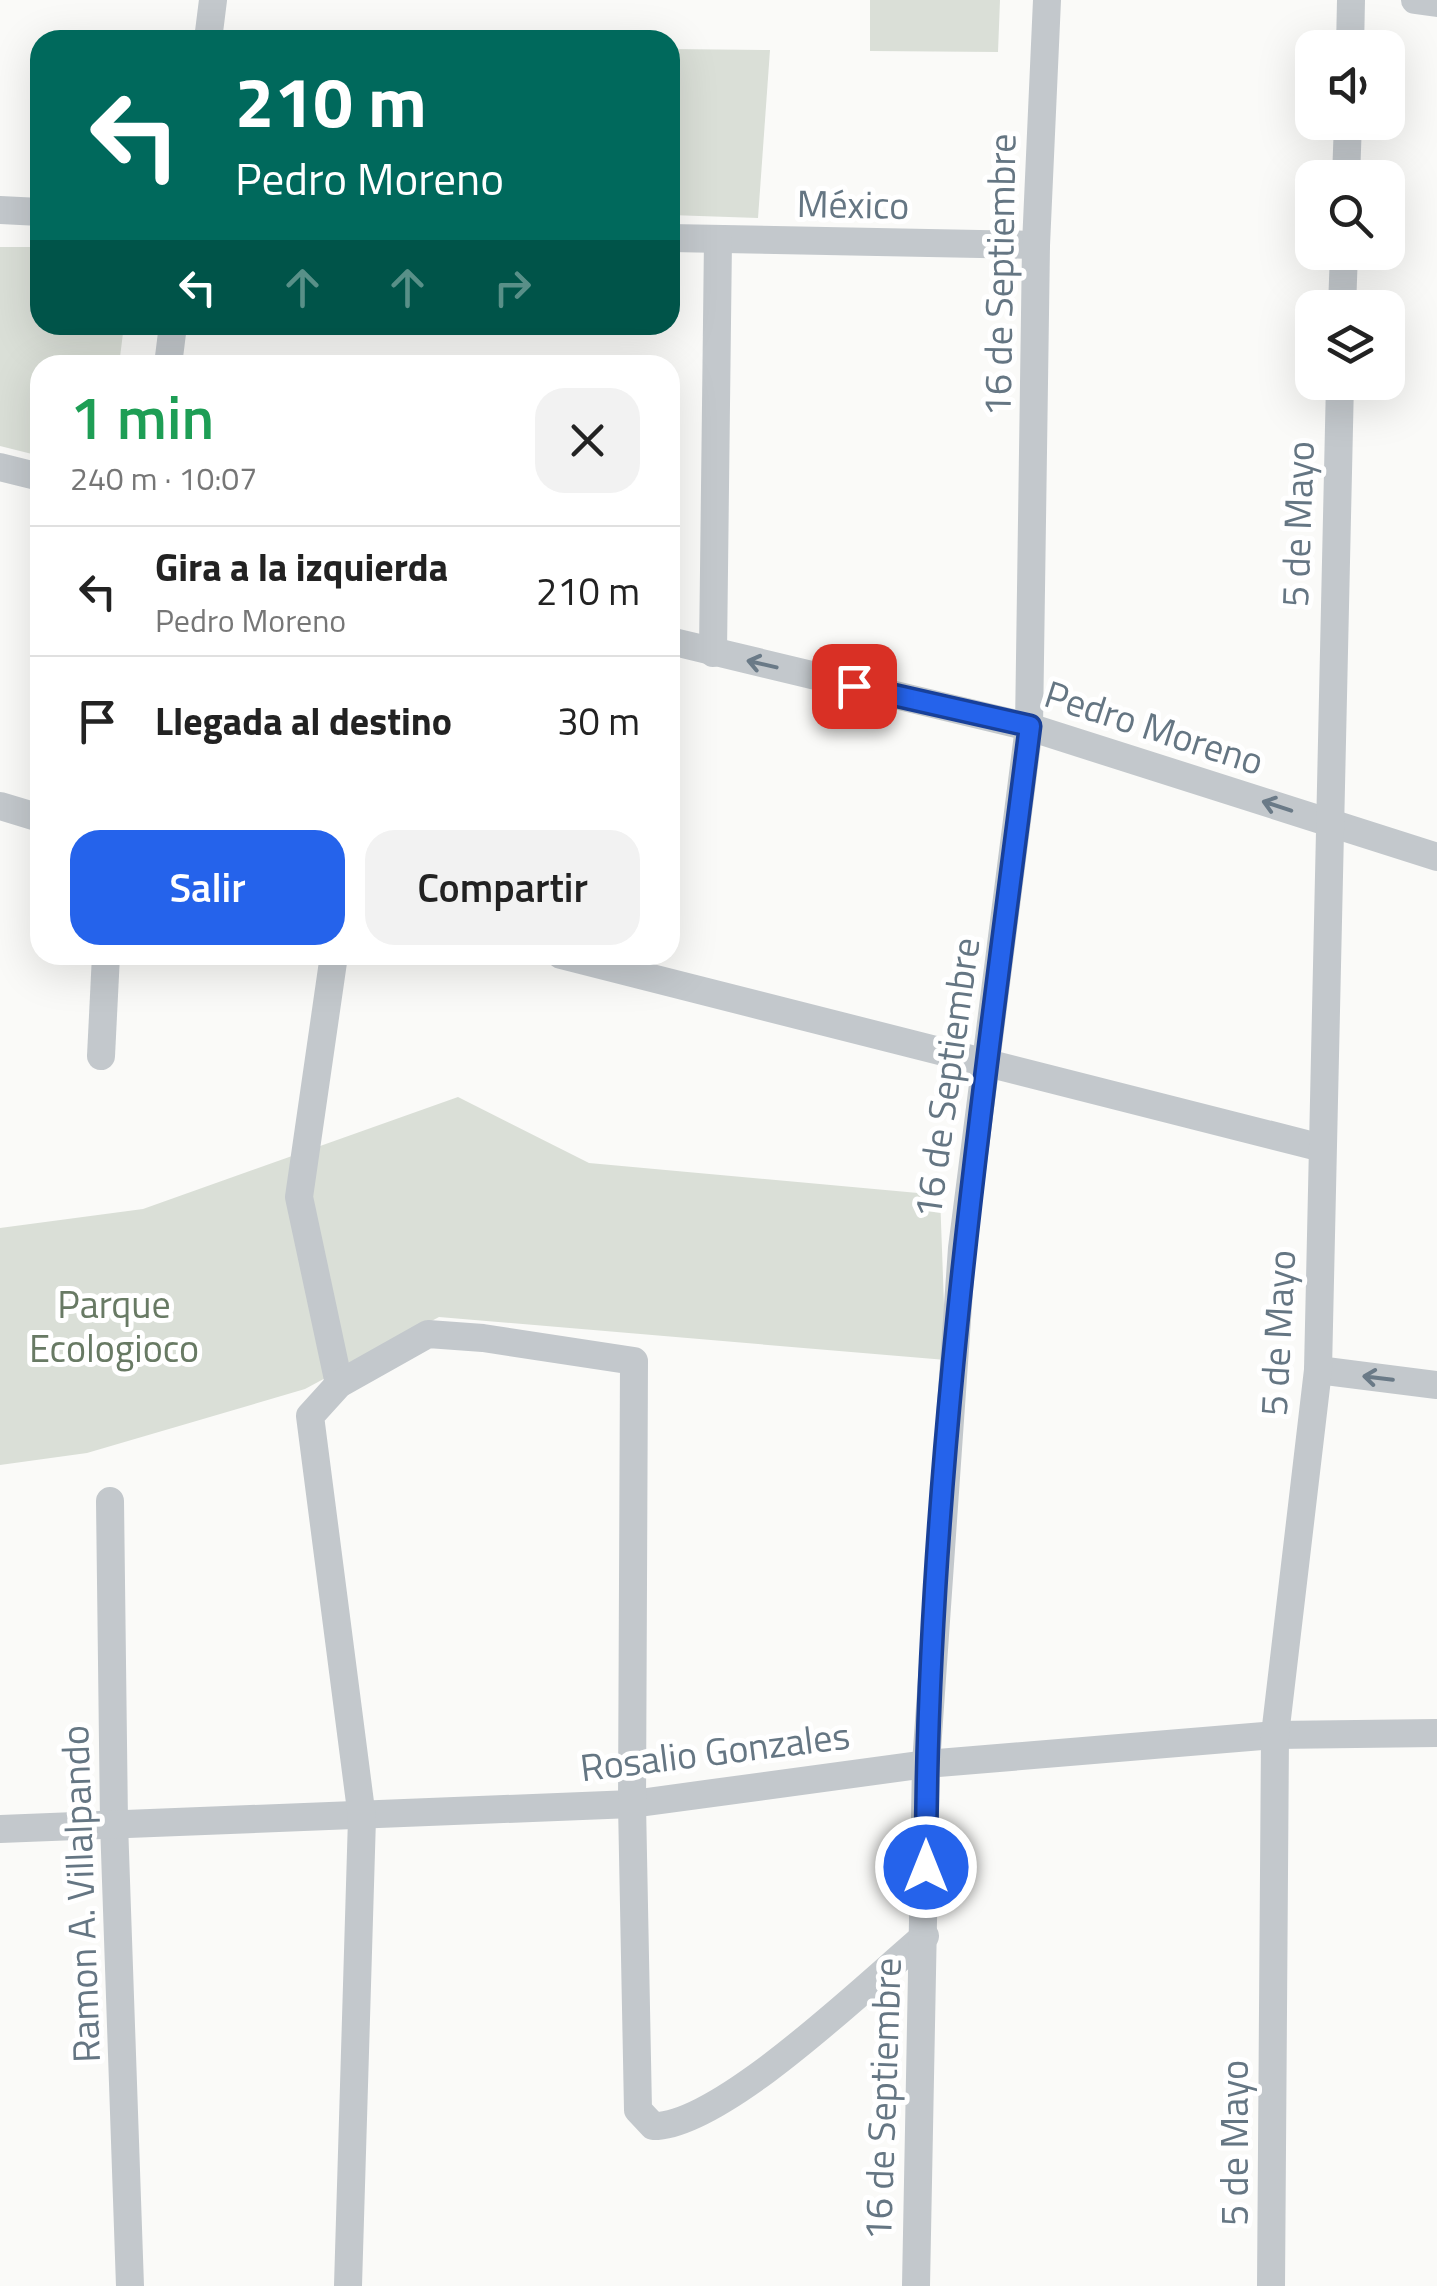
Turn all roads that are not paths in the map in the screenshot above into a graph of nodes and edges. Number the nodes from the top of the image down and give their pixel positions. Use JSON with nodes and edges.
{"nodes":[{"id":1,"x":212,"y":0,"type":"edge"},
{"id":2,"x":1047,"y":0,"type":"edge"},
{"id":3,"x":1351,"y":0,"type":"edge"},
{"id":4,"x":1415,"y":0,"type":"edge"},
{"id":5,"x":1437,"y":3,"type":"edge"},
{"id":6,"x":209,"y":30,"type":"edge"},
{"id":7,"x":1350,"y":30,"type":"edge"},
{"id":8,"x":0,"y":210,"type":"edge"},
{"id":9,"x":30,"y":212,"type":"edge"},
{"id":10,"x":680,"y":238,"type":"edge"},
{"id":11,"x":718,"y":240,"type":"junction"},
{"id":12,"x":1036,"y":244,"type":"junction"},
{"id":13,"x":1339,"y":400,"type":"edge"},
{"id":14,"x":0,"y":467,"type":"edge"},
{"id":15,"x":30,"y":474,"type":"edge"},
{"id":16,"x":680,"y":644,"type":"edge"},
{"id":17,"x":714,"y":653,"type":"junction"},
{"id":18,"x":1030,"y":726,"type":"junction"},
{"id":19,"x":0,"y":806,"type":"edge"},
{"id":20,"x":30,"y":815,"type":"edge"},
{"id":21,"x":1327,"y":822,"type":"junction"},
{"id":22,"x":1437,"y":857,"type":"edge"},
{"id":23,"x":106,"y":965,"type":"edge"},
{"id":24,"x":333,"y":965,"type":"edge"},
{"id":25,"x":600,"y":965,"type":"edge"},
{"id":26,"x":102,"y":1056,"type":"dead end"},
{"id":27,"x":988,"y":1064,"type":"junction"},
{"id":28,"x":1322,"y":1148,"type":"junction"},
{"id":29,"x":1318,"y":1370,"type":"junction"},
{"id":30,"x":340,"y":1384,"type":"junction"},
{"id":31,"x":1437,"y":1385,"type":"edge"},
{"id":32,"x":110,"y":1500,"type":"dead end"},
{"id":33,"x":1437,"y":1733,"type":"edge"},
{"id":34,"x":1275,"y":1734,"type":"junction"},
{"id":35,"x":926,"y":1764,"type":"junction"},
{"id":36,"x":632,"y":1804,"type":"junction"},
{"id":37,"x":362,"y":1818,"type":"junction"},
{"id":38,"x":114,"y":1823,"type":"junction"},
{"id":39,"x":0,"y":1829,"type":"edge"},
{"id":40,"x":925,"y":1936,"type":"junction"},
{"id":41,"x":130,"y":2286,"type":"edge"},
{"id":42,"x":348,"y":2286,"type":"edge"},
{"id":43,"x":916,"y":2286,"type":"edge"},
{"id":44,"x":1271,"y":2286,"type":"edge"}],
"edges":[{"from":1,"to":6,"type":"street"},
{"from":2,"to":12,"type":"street","name":"16 de Septiembre"},
{"from":3,"to":7,"type":"street"},
{"from":4,"to":5,"type":"street"},
{"from":8,"to":9,"type":"street"},
{"from":10,"to":11,"type":"street","name":"México"},
{"from":11,"to":12,"type":"street","name":"México"},
{"from":11,"to":17,"type":"street"},
{"from":12,"to":18,"type":"street","name":"16 de Septiembre"},
{"from":13,"to":21,"type":"street","name":"5 de Mayo"},
{"from":14,"to":15,"type":"street"},
{"from":16,"to":17,"type":"street","name":"Pedro Moreno"},
{"from":18,"to":17,"type":"street","name":"Pedro Moreno","one_way":true},
{"from":21,"to":18,"type":"street","name":"Pedro Moreno","one_way":true},
{"from":18,"to":27,"type":"street","name":"16 de Septiembre"},
{"from":19,"to":20,"type":"street"},
{"from":21,"to":22,"type":"street","name":"Pedro Moreno"},
{"from":21,"to":28,"type":"street","name":"5 de Mayo"},
{"from":23,"to":26,"type":"street"},
{"from":24,"to":30,"type":"street"},
{"from":25,"to":27,"type":"street"},
{"from":27,"to":28,"type":"street"},
{"from":27,"to":35,"type":"street","name":"16 de Septiembre"},
{"from":28,"to":29,"type":"street","name":"5 de Mayo"},
{"from":31,"to":29,"type":"street","one_way":true},
{"from":29,"to":34,"type":"street","name":"5 de Mayo"},
{"from":30,"to":36,"type":"street"},
{"from":30,"to":37,"type":"street"},
{"from":32,"to":38,"type":"street","name":"Ramon A. Villalpando"},
{"from":33,"to":34,"type":"street","name":"Rosalio Gonzales"},
{"from":34,"to":35,"type":"street","name":"Rosalio Gonzales"},
{"from":34,"to":44,"type":"street","name":"5 de Mayo"},
{"from":35,"to":36,"type":"street","name":"Rosalio Gonzales"},
{"from":35,"to":40,"type":"street","name":"16 de Septiembre"},
{"from":36,"to":37,"type":"street","name":"Rosalio Gonzales"},
{"from":36,"to":40,"type":"street"},
{"from":37,"to":38,"type":"street","name":"Rosalio Gonzales"},
{"from":37,"to":42,"type":"street"},
{"from":38,"to":39,"type":"street","name":"Rosalio Gonzales"},
{"from":38,"to":41,"type":"street","name":"Ramon A. Villalpando"},
{"from":40,"to":43,"type":"street","name":"16 de Septiembre"}]}
